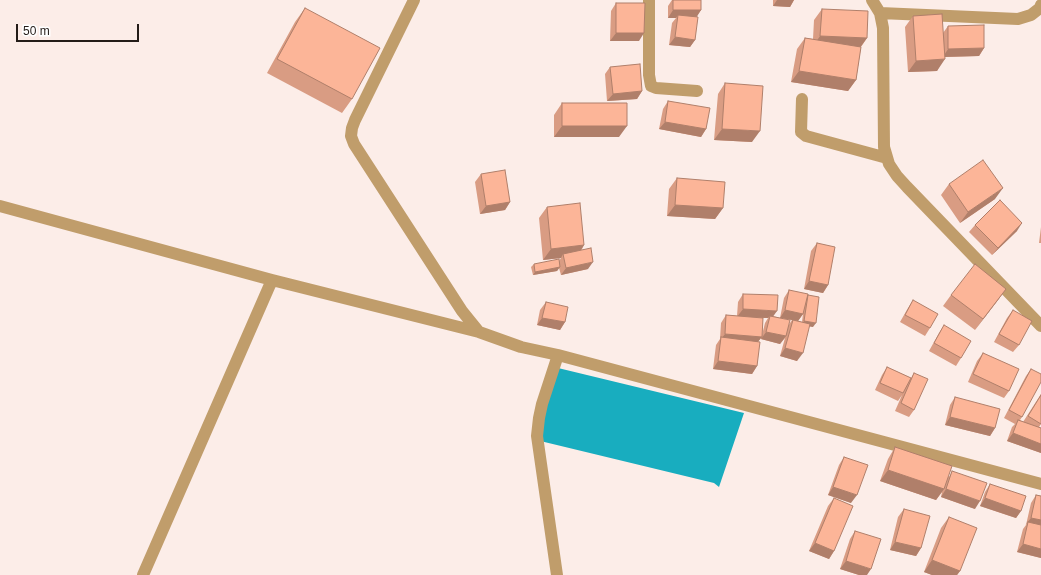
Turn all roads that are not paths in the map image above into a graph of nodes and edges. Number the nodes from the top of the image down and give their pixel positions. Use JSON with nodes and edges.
{"nodes":[{"id":1,"x":414,"y":0,"type":"edge"},
{"id":2,"x":417,"y":0,"type":"edge"},
{"id":3,"x":649,"y":0,"type":"edge"},
{"id":4,"x":872,"y":0,"type":"edge"},
{"id":5,"x":1041,"y":5,"type":"edge"},
{"id":6,"x":880,"y":12,"type":"junction"},
{"id":7,"x":697,"y":91,"type":"dead end"},
{"id":8,"x":802,"y":99,"type":"dead end"},
{"id":9,"x":887,"y":158,"type":"junction"},
{"id":10,"x":0,"y":206,"type":"edge"},
{"id":11,"x":272,"y":280,"type":"junction"},
{"id":12,"x":1041,"y":326,"type":"edge"},
{"id":13,"x":479,"y":332,"type":"junction"},
{"id":14,"x":558,"y":355,"type":"junction"},
{"id":15,"x":1041,"y":484,"type":"edge"},
{"id":16,"x":143,"y":575,"type":"edge"},
{"id":17,"x":557,"y":575,"type":"edge"}],
"edges":[{"from":1,"to":2,"type":"street"},
{"from":1,"to":13,"type":"street"},
{"from":3,"to":7,"type":"street"},
{"from":4,"to":6,"type":"street"},
{"from":5,"to":6,"type":"street"},
{"from":6,"to":9,"type":"street"},
{"from":8,"to":9,"type":"street"},
{"from":9,"to":12,"type":"street"},
{"from":10,"to":11,"type":"street"},
{"from":11,"to":13,"type":"street"},
{"from":11,"to":16,"type":"street"},
{"from":13,"to":14,"type":"street"},
{"from":14,"to":15,"type":"street"},
{"from":14,"to":17,"type":"street"}]}
